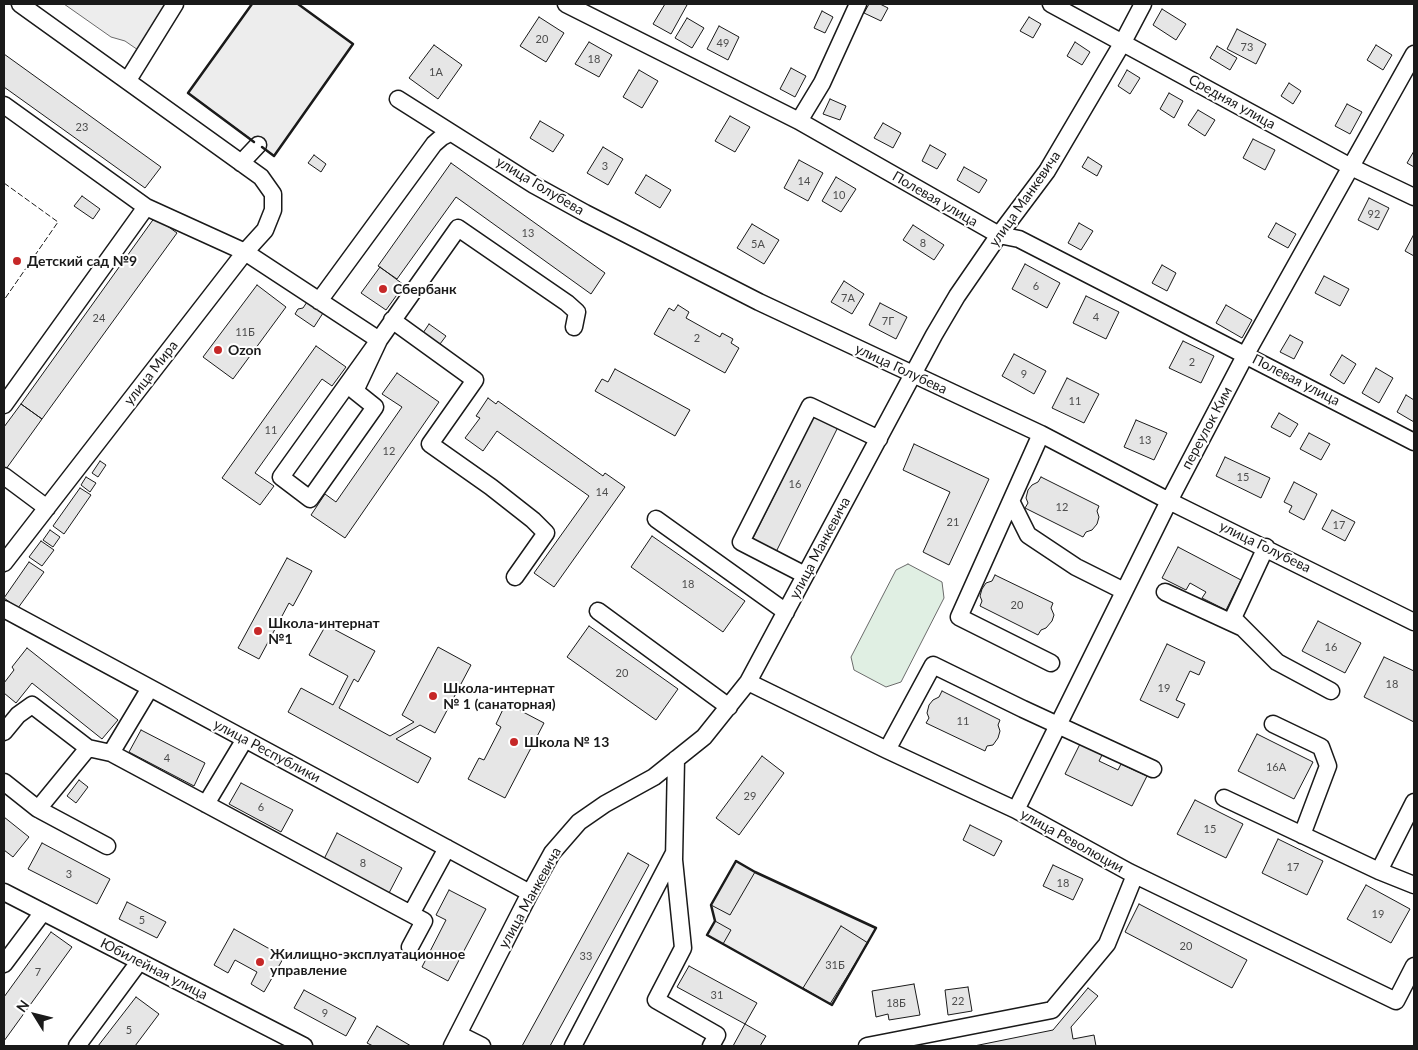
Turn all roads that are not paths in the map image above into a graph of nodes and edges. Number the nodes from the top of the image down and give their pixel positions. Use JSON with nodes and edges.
{"nodes":[{"id":1,"x":20,"y":4,"type":"edge"},
{"id":2,"x":175,"y":4,"type":"edge"},
{"id":3,"x":566,"y":4,"type":"edge"},
{"id":4,"x":858,"y":4,"type":"edge"},
{"id":5,"x":1052,"y":4,"type":"edge"},
{"id":6,"x":1143,"y":4,"type":"edge"},
{"id":7,"x":1122,"y":42,"type":"junction"},
{"id":8,"x":1414,"y":54,"type":"edge"},
{"id":9,"x":128,"y":80,"type":"junction"},
{"id":10,"x":398,"y":99,"type":"dead end"},
{"id":11,"x":4,"y":105,"type":"edge"},
{"id":12,"x":799,"y":121,"type":"junction"},
{"id":13,"x":450,"y":133,"type":"junction"},
{"id":14,"x":258,"y":144,"type":"dead end"},
{"id":15,"x":240,"y":163,"type":"junction"},
{"id":16,"x":1351,"y":167,"type":"junction"},
{"id":17,"x":1414,"y":197,"type":"edge"},
{"id":18,"x":146,"y":207,"type":"junction"},
{"id":19,"x":999,"y":235,"type":"junction"},
{"id":20,"x":245,"y":252,"type":"junction"},
{"id":21,"x":319,"y":301,"type":"junction"},
{"id":22,"x":392,"y":320,"type":"junction"},
{"id":23,"x":574,"y":328,"type":"dead end"},
{"id":24,"x":379,"y":340,"type":"junction"},
{"id":25,"x":1246,"y":354,"type":"junction"},
{"id":26,"x":913,"y":375,"type":"junction"},
{"id":27,"x":4,"y":405,"type":"edge"},
{"id":28,"x":1041,"y":434,"type":"junction"},
{"id":29,"x":879,"y":439,"type":"junction"},
{"id":30,"x":1414,"y":442,"type":"edge"},
{"id":31,"x":4,"y":476,"type":"edge"},
{"id":32,"x":1011,"y":501,"type":"junction"},
{"id":33,"x":1169,"y":501,"type":"junction"},
{"id":34,"x":47,"y":508,"type":"junction"},
{"id":35,"x":656,"y":519,"type":"dead end"},
{"id":36,"x":1266,"y":547,"type":"junction"},
{"id":37,"x":4,"y":563,"type":"edge"},
{"id":38,"x":805,"y":575,"type":"junction"},
{"id":39,"x":515,"y":577,"type":"dead end"},
{"id":40,"x":1124,"y":591,"type":"junction"},
{"id":41,"x":1165,"y":592,"type":"dead end"},
{"id":42,"x":4,"y":608,"type":"edge"},
{"id":43,"x":598,"y":611,"type":"dead end"},
{"id":44,"x":786,"y":612,"type":"junction"},
{"id":45,"x":1414,"y":622,"type":"edge"},
{"id":46,"x":1241,"y":627,"type":"junction"},
{"id":47,"x":1052,"y":663,"type":"dead end"},
{"id":48,"x":748,"y":682,"type":"junction"},
{"id":49,"x":150,"y":688,"type":"junction"},
{"id":50,"x":1331,"y":691,"type":"dead end"},
{"id":51,"x":728,"y":707,"type":"junction"},
{"id":52,"x":1273,"y":724,"type":"dead end"},
{"id":53,"x":1057,"y":726,"type":"junction"},
{"id":54,"x":4,"y":732,"type":"edge"},
{"id":55,"x":245,"y":739,"type":"junction"},
{"id":56,"x":88,"y":748,"type":"junction"},
{"id":57,"x":887,"y":750,"type":"junction"},
{"id":58,"x":111,"y":753,"type":"junction"},
{"id":59,"x":676,"y":759,"type":"junction"},
{"id":60,"x":1153,"y":769,"type":"dead end"},
{"id":61,"x":4,"y":782,"type":"edge"},
{"id":62,"x":1224,"y":798,"type":"dead end"},
{"id":63,"x":1414,"y":802,"type":"edge"},
{"id":64,"x":206,"y":804,"type":"junction"},
{"id":65,"x":38,"y":809,"type":"junction"},
{"id":66,"x":1016,"y":810,"type":"junction"},
{"id":67,"x":1302,"y":835,"type":"junction"},
{"id":68,"x":107,"y":846,"type":"dead end"},
{"id":69,"x":447,"y":848,"type":"junction"},
{"id":70,"x":674,"y":853,"type":"junction"},
{"id":71,"x":1379,"y":871,"type":"junction"},
{"id":72,"x":1135,"y":875,"type":"junction"},
{"id":73,"x":1414,"y":886,"type":"edge"},
{"id":74,"x":4,"y":892,"type":"edge"},
{"id":75,"x":530,"y":893,"type":"junction"},
{"id":76,"x":43,"y":912,"type":"junction"},
{"id":77,"x":411,"y":914,"type":"junction"},
{"id":78,"x":410,"y":948,"type":"dead end"},
{"id":79,"x":139,"y":962,"type":"junction"},
{"id":80,"x":4,"y":964,"type":"edge"},
{"id":81,"x":1414,"y":966,"type":"edge"},
{"id":82,"x":455,"y":1040,"type":"edge"},
{"id":83,"x":77,"y":1046,"type":"edge"},
{"id":84,"x":302,"y":1046,"type":"edge"},
{"id":85,"x":482,"y":1046,"type":"edge"},
{"id":86,"x":573,"y":1046,"type":"edge"},
{"id":87,"x":711,"y":1046,"type":"edge"},
{"id":88,"x":867,"y":1046,"type":"edge"}],
"edges":[{"from":1,"to":9,"type":"street"},
{"from":2,"to":9,"type":"street"},
{"from":3,"to":12,"type":"street","name":"Полевая улица"},
{"from":4,"to":12,"type":"street"},
{"from":5,"to":7,"type":"street","name":"Средняя улица"},
{"from":6,"to":7,"type":"street","name":"улица Манкевича"},
{"from":7,"to":16,"type":"street","name":"Средняя улица"},
{"from":7,"to":19,"type":"street","name":"улица Манкевича"},
{"from":8,"to":16,"type":"street","name":"переулок Ким"},
{"from":9,"to":15,"type":"street"},
{"from":10,"to":13,"type":"street","name":"улица Голубева"},
{"from":11,"to":18,"type":"street"},
{"from":12,"to":19,"type":"street","name":"Полевая улица"},
{"from":13,"to":21,"type":"street"},
{"from":13,"to":26,"type":"street","name":"улица Голубева"},
{"from":14,"to":15,"type":"street"},
{"from":15,"to":20,"type":"street","name":"улица Мира"},
{"from":16,"to":17,"type":"street","name":"Средняя улица"},
{"from":16,"to":25,"type":"street","name":"переулок Ким"},
{"from":18,"to":20,"type":"street"},
{"from":18,"to":27,"type":"street"},
{"from":19,"to":25,"type":"street","name":"Полевая улица"},
{"from":19,"to":26,"type":"street","name":"улица Манкевича"},
{"from":20,"to":21,"type":"street"},
{"from":20,"to":34,"type":"street","name":"улица Мира"},
{"from":21,"to":24,"type":"street"},
{"from":22,"to":23,"type":"street"},
{"from":22,"to":24,"type":"street"},
{"from":22,"to":39,"type":"street"},
{"from":24,"to":24,"type":"street"},
{"from":25,"to":30,"type":"street","name":"Полевая улица"},
{"from":25,"to":33,"type":"street","name":"переулок Ким"},
{"from":26,"to":28,"type":"street","name":"улица Голубева"},
{"from":26,"to":29,"type":"street","name":"улица Манкевича"},
{"from":28,"to":32,"type":"street"},
{"from":28,"to":33,"type":"street","name":"улица Голубева"},
{"from":29,"to":38,"type":"street","name":"улица Манкевича"},
{"from":29,"to":38,"type":"street"},
{"from":31,"to":34,"type":"street"},
{"from":32,"to":40,"type":"street"},
{"from":32,"to":47,"type":"street"},
{"from":33,"to":36,"type":"street","name":"улица Голубева"},
{"from":33,"to":40,"type":"street","name":"переулок Ким"},
{"from":34,"to":37,"type":"street","name":"улица Мира"},
{"from":35,"to":44,"type":"street"},
{"from":36,"to":45,"type":"street","name":"улица Голубева"},
{"from":36,"to":46,"type":"street"},
{"from":38,"to":44,"type":"street","name":"улица Манкевича"},
{"from":40,"to":53,"type":"street","name":"переулок Ким"},
{"from":41,"to":46,"type":"street"},
{"from":42,"to":49,"type":"street","name":"улица Республики"},
{"from":43,"to":51,"type":"street"},
{"from":44,"to":48,"type":"street","name":"улица Манкевича"},
{"from":46,"to":50,"type":"street"},
{"from":48,"to":51,"type":"street","name":"улица Манкевича"},
{"from":48,"to":57,"type":"street","name":"улица Революции"},
{"from":49,"to":55,"type":"street","name":"улица Республики"},
{"from":49,"to":58,"type":"street"},
{"from":51,"to":59,"type":"street","name":"улица Манкевича"},
{"from":52,"to":67,"type":"street"},
{"from":53,"to":57,"type":"street"},
{"from":53,"to":60,"type":"street"},
{"from":53,"to":66,"type":"street","name":"переулок Ким"},
{"from":54,"to":56,"type":"street"},
{"from":55,"to":64,"type":"street"},
{"from":55,"to":69,"type":"street","name":"улица Республики"},
{"from":56,"to":58,"type":"street"},
{"from":56,"to":65,"type":"street"},
{"from":57,"to":66,"type":"street","name":"улица Революции"},
{"from":58,"to":64,"type":"street"},
{"from":59,"to":70,"type":"street"},
{"from":59,"to":75,"type":"street","name":"улица Манкевича"},
{"from":61,"to":65,"type":"street"},
{"from":62,"to":67,"type":"street"},
{"from":63,"to":71,"type":"street"},
{"from":64,"to":77,"type":"street"},
{"from":65,"to":68,"type":"street"},
{"from":66,"to":72,"type":"street","name":"улица Революции"},
{"from":67,"to":71,"type":"street"},
{"from":69,"to":75,"type":"street","name":"улица Республики"},
{"from":69,"to":77,"type":"street"},
{"from":70,"to":86,"type":"street"},
{"from":70,"to":87,"type":"street"},
{"from":71,"to":73,"type":"street"},
{"from":72,"to":81,"type":"street","name":"улица Революции"},
{"from":72,"to":88,"type":"street"},
{"from":74,"to":76,"type":"street","name":"Юбилейная улица"},
{"from":75,"to":82,"type":"street","name":"улица Манкевича"},
{"from":76,"to":79,"type":"street","name":"Юбилейная улица"},
{"from":76,"to":80,"type":"street"},
{"from":77,"to":78,"type":"street"},
{"from":79,"to":83,"type":"street"},
{"from":79,"to":84,"type":"street","name":"Юбилейная улица"},
{"from":82,"to":85,"type":"street"}]}
